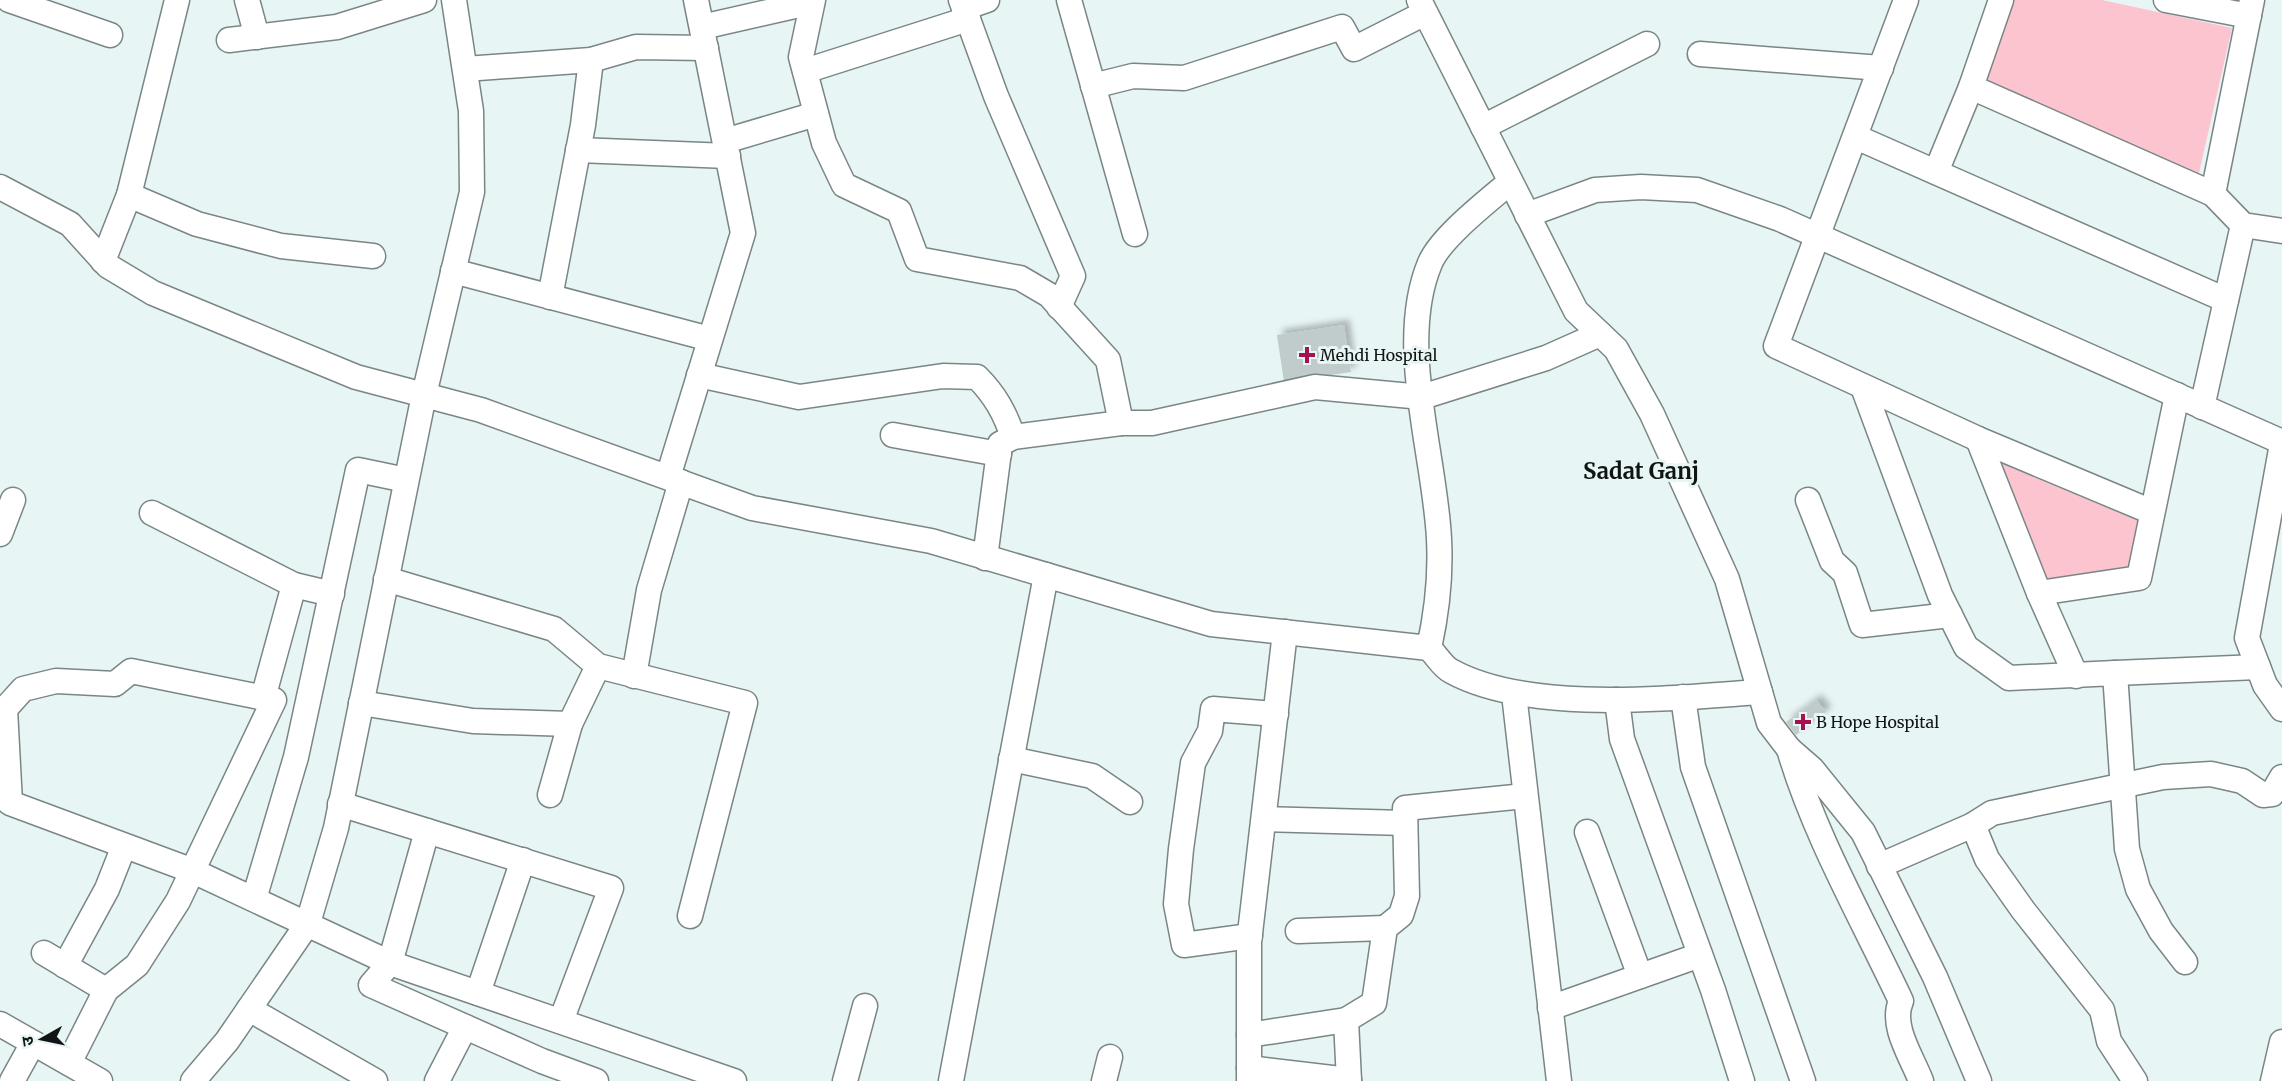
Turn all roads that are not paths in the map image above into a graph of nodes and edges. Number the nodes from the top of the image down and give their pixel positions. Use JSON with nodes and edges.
{"nodes":[{"id":1,"x":9,"y":0,"type":"edge"},
{"id":2,"x":177,"y":0,"type":"edge"},
{"id":3,"x":247,"y":0,"type":"edge"},
{"id":4,"x":424,"y":0,"type":"edge"},
{"id":5,"x":454,"y":0,"type":"edge"},
{"id":6,"x":696,"y":0,"type":"edge"},
{"id":7,"x":987,"y":0,"type":"edge"},
{"id":8,"x":1069,"y":0,"type":"edge"},
{"id":9,"x":1906,"y":0,"type":"edge"},
{"id":10,"x":2001,"y":0,"type":"edge"},
{"id":11,"x":2166,"y":0,"type":"edge"},
{"id":12,"x":813,"y":1,"type":"edge"},
{"id":13,"x":386,"y":5,"type":"edge"},
{"id":14,"x":1422,"y":7,"type":"edge"},
{"id":15,"x":2250,"y":8,"type":"edge"},
{"id":16,"x":965,"y":9,"type":"edge"},
{"id":17,"x":110,"y":35,"type":"dead end"},
{"id":18,"x":257,"y":37,"type":"junction"},
{"id":19,"x":704,"y":38,"type":"junction"},
{"id":20,"x":229,"y":40,"type":"dead end"},
{"id":21,"x":1647,"y":44,"type":"dead end"},
{"id":22,"x":1700,"y":54,"type":"dead end"},
{"id":23,"x":591,"y":60,"type":"junction"},
{"id":24,"x":1881,"y":68,"type":"junction"},
{"id":25,"x":465,"y":69,"type":"junction"},
{"id":26,"x":805,"y":71,"type":"junction"},
{"id":27,"x":1093,"y":86,"type":"junction"},
{"id":28,"x":1971,"y":87,"type":"junction"},
{"id":29,"x":816,"y":114,"type":"junction"},
{"id":30,"x":1483,"y":128,"type":"junction"},
{"id":31,"x":1856,"y":137,"type":"junction"},
{"id":32,"x":726,"y":148,"type":"junction"},
{"id":33,"x":578,"y":150,"type":"junction"},
{"id":34,"x":1936,"y":172,"type":"junction"},
{"id":35,"x":1510,"y":183,"type":"junction"},
{"id":36,"x":0,"y":188,"type":"edge"},
{"id":37,"x":2213,"y":194,"type":"junction"},
{"id":38,"x":129,"y":195,"type":"junction"},
{"id":39,"x":1527,"y":215,"type":"junction"},
{"id":40,"x":2243,"y":225,"type":"junction"},
{"id":41,"x":2282,"y":231,"type":"edge"},
{"id":42,"x":1135,"y":234,"type":"dead end"},
{"id":43,"x":1819,"y":236,"type":"junction"},
{"id":44,"x":373,"y":256,"type":"dead end"},
{"id":45,"x":103,"y":261,"type":"junction"},
{"id":46,"x":453,"y":271,"type":"junction"},
{"id":47,"x":550,"y":297,"type":"junction"},
{"id":48,"x":2226,"y":300,"type":"junction"},
{"id":49,"x":1059,"y":307,"type":"junction"},
{"id":50,"x":1600,"y":334,"type":"junction"},
{"id":51,"x":711,"y":339,"type":"junction"},
{"id":52,"x":699,"y":375,"type":"junction"},
{"id":53,"x":1863,"y":387,"type":"junction"},
{"id":54,"x":424,"y":395,"type":"junction"},
{"id":55,"x":2177,"y":395,"type":"junction"},
{"id":56,"x":1422,"y":397,"type":"junction"},
{"id":57,"x":2202,"y":407,"type":"junction"},
{"id":58,"x":1121,"y":423,"type":"junction"},
{"id":59,"x":893,"y":435,"type":"dead end"},
{"id":60,"x":1978,"y":439,"type":"junction"},
{"id":61,"x":2282,"y":443,"type":"edge"},
{"id":62,"x":1006,"y":446,"type":"junction"},
{"id":63,"x":406,"y":480,"type":"junction"},
{"id":64,"x":674,"y":480,"type":"junction"},
{"id":65,"x":13,"y":500,"type":"dead end"},
{"id":66,"x":1808,"y":500,"type":"dead end"},
{"id":67,"x":2152,"y":512,"type":"junction"},
{"id":68,"x":152,"y":513,"type":"dead end"},
{"id":69,"x":0,"y":534,"type":"edge"},
{"id":70,"x":985,"y":558,"type":"junction"},
{"id":71,"x":1046,"y":575,"type":"junction"},
{"id":72,"x":386,"y":579,"type":"junction"},
{"id":73,"x":294,"y":585,"type":"junction"},
{"id":74,"x":2039,"y":592,"type":"junction"},
{"id":75,"x":332,"y":594,"type":"junction"},
{"id":76,"x":1950,"y":615,"type":"junction"},
{"id":77,"x":1286,"y":632,"type":"junction"},
{"id":78,"x":1429,"y":648,"type":"junction"},
{"id":79,"x":598,"y":666,"type":"junction"},
{"id":80,"x":2258,"y":667,"type":"junction"},
{"id":81,"x":2115,"y":673,"type":"junction"},
{"id":82,"x":634,"y":676,"type":"junction"},
{"id":83,"x":2076,"y":676,"type":"junction"},
{"id":84,"x":1760,"y":692,"type":"junction"},
{"id":85,"x":1514,"y":694,"type":"junction"},
{"id":86,"x":1683,"y":697,"type":"junction"},
{"id":87,"x":263,"y":698,"type":"junction"},
{"id":88,"x":1617,"y":700,"type":"junction"},
{"id":89,"x":361,"y":704,"type":"junction"},
{"id":90,"x":2,"y":708,"type":"edge"},
{"id":91,"x":2282,"y":709,"type":"edge"},
{"id":92,"x":1276,"y":714,"type":"junction"},
{"id":93,"x":570,"y":724,"type":"junction"},
{"id":94,"x":1789,"y":749,"type":"junction"},
{"id":95,"x":1011,"y":759,"type":"junction"},
{"id":96,"x":2282,"y":777,"type":"edge"},
{"id":97,"x":2123,"y":785,"type":"junction"},
{"id":98,"x":5,"y":790,"type":"edge"},
{"id":99,"x":550,"y":795,"type":"dead end"},
{"id":100,"x":1525,"y":796,"type":"junction"},
{"id":101,"x":1130,"y":802,"type":"dead end"},
{"id":102,"x":340,"y":804,"type":"junction"},
{"id":103,"x":1264,"y":819,"type":"junction"},
{"id":104,"x":1405,"y":823,"type":"junction"},
{"id":105,"x":1973,"y":825,"type":"junction"},
{"id":106,"x":427,"y":831,"type":"junction"},
{"id":107,"x":1587,"y":832,"type":"dead end"},
{"id":108,"x":124,"y":846,"type":"junction"},
{"id":109,"x":523,"y":861,"type":"junction"},
{"id":110,"x":1880,"y":866,"type":"junction"},
{"id":111,"x":193,"y":871,"type":"junction"},
{"id":112,"x":254,"y":899,"type":"junction"},
{"id":113,"x":690,"y":916,"type":"dead end"},
{"id":114,"x":308,"y":923,"type":"junction"},
{"id":115,"x":1385,"y":928,"type":"junction"},
{"id":116,"x":1298,"y":931,"type":"dead end"},
{"id":117,"x":1250,"y":936,"type":"junction"},
{"id":118,"x":44,"y":953,"type":"dead end"},
{"id":119,"x":1700,"y":955,"type":"junction"},
{"id":120,"x":2185,"y":962,"type":"dead end"},
{"id":121,"x":390,"y":963,"type":"junction"},
{"id":122,"x":65,"y":966,"type":"junction"},
{"id":123,"x":1640,"y":976,"type":"junction"},
{"id":124,"x":106,"y":990,"type":"junction"},
{"id":125,"x":478,"y":993,"type":"junction"},
{"id":126,"x":865,"y":1006,"type":"dead end"},
{"id":127,"x":1550,"y":1008,"type":"junction"},
{"id":128,"x":249,"y":1009,"type":"junction"},
{"id":129,"x":1346,"y":1020,"type":"junction"},
{"id":130,"x":561,"y":1021,"type":"junction"},
{"id":131,"x":0,"y":1024,"type":"edge"},
{"id":132,"x":465,"y":1027,"type":"junction"},
{"id":133,"x":1249,"y":1035,"type":"junction"},
{"id":134,"x":2282,"y":1042,"type":"edge"},
{"id":135,"x":33,"y":1043,"type":"junction"},
{"id":136,"x":1110,"y":1057,"type":"dead end"},
{"id":137,"x":69,"y":1063,"type":"junction"},
{"id":138,"x":2277,"y":1073,"type":"edge"},
{"id":139,"x":1249,"y":1074,"type":"edge"},
{"id":140,"x":12,"y":1081,"type":"edge"},
{"id":141,"x":100,"y":1081,"type":"edge"},
{"id":142,"x":193,"y":1081,"type":"edge"},
{"id":143,"x":375,"y":1081,"type":"edge"},
{"id":144,"x":437,"y":1081,"type":"edge"},
{"id":145,"x":596,"y":1081,"type":"edge"},
{"id":146,"x":734,"y":1081,"type":"edge"},
{"id":147,"x":845,"y":1081,"type":"edge"},
{"id":148,"x":951,"y":1081,"type":"edge"},
{"id":149,"x":1104,"y":1081,"type":"edge"},
{"id":150,"x":1349,"y":1081,"type":"edge"},
{"id":151,"x":1559,"y":1081,"type":"edge"},
{"id":152,"x":1742,"y":1081,"type":"edge"},
{"id":153,"x":1803,"y":1081,"type":"edge"},
{"id":154,"x":1922,"y":1081,"type":"edge"},
{"id":155,"x":1979,"y":1081,"type":"edge"},
{"id":156,"x":2135,"y":1081,"type":"edge"}],
"edges":[{"from":1,"to":17,"type":"street"},
{"from":2,"to":38,"type":"street"},
{"from":3,"to":18,"type":"street"},
{"from":4,"to":13,"type":"street"},
{"from":5,"to":25,"type":"street"},
{"from":6,"to":19,"type":"street"},
{"from":7,"to":16,"type":"street"},
{"from":8,"to":27,"type":"street"},
{"from":9,"to":24,"type":"street"},
{"from":10,"to":28,"type":"street"},
{"from":11,"to":15,"type":"street"},
{"from":12,"to":19,"type":"street"},
{"from":12,"to":26,"type":"street"},
{"from":13,"to":18,"type":"street"},
{"from":14,"to":27,"type":"street"},
{"from":14,"to":30,"type":"street"},
{"from":15,"to":37,"type":"street"},
{"from":16,"to":26,"type":"street"},
{"from":16,"to":49,"type":"street"},
{"from":18,"to":20,"type":"street"},
{"from":19,"to":23,"type":"street"},
{"from":19,"to":32,"type":"street"},
{"from":21,"to":30,"type":"street"},
{"from":22,"to":24,"type":"street"},
{"from":23,"to":25,"type":"street"},
{"from":23,"to":33,"type":"street"},
{"from":24,"to":31,"type":"street"},
{"from":25,"to":46,"type":"street"},
{"from":26,"to":29,"type":"street"},
{"from":27,"to":42,"type":"street"},
{"from":28,"to":34,"type":"street"},
{"from":28,"to":37,"type":"street"},
{"from":29,"to":32,"type":"street"},
{"from":29,"to":49,"type":"street"},
{"from":30,"to":35,"type":"street"},
{"from":31,"to":34,"type":"street"},
{"from":31,"to":43,"type":"street"},
{"from":32,"to":33,"type":"street"},
{"from":32,"to":51,"type":"street"},
{"from":33,"to":47,"type":"street"},
{"from":34,"to":48,"type":"street"},
{"from":35,"to":39,"type":"street"},
{"from":35,"to":56,"type":"street"},
{"from":36,"to":45,"type":"street"},
{"from":37,"to":40,"type":"street"},
{"from":38,"to":44,"type":"street"},
{"from":38,"to":45,"type":"street"},
{"from":39,"to":43,"type":"street"},
{"from":39,"to":50,"type":"street"},
{"from":40,"to":41,"type":"street"},
{"from":40,"to":48,"type":"street"},
{"from":43,"to":53,"type":"street"},
{"from":43,"to":55,"type":"street"},
{"from":45,"to":54,"type":"street"},
{"from":46,"to":47,"type":"street"},
{"from":46,"to":54,"type":"street"},
{"from":47,"to":51,"type":"street"},
{"from":48,"to":57,"type":"street"},
{"from":49,"to":58,"type":"street"},
{"from":50,"to":56,"type":"street"},
{"from":50,"to":84,"type":"street"},
{"from":51,"to":52,"type":"street"},
{"from":52,"to":62,"type":"street"},
{"from":52,"to":64,"type":"street"},
{"from":53,"to":60,"type":"street"},
{"from":53,"to":76,"type":"street"},
{"from":54,"to":63,"type":"street"},
{"from":54,"to":64,"type":"street"},
{"from":55,"to":57,"type":"street"},
{"from":55,"to":67,"type":"street"},
{"from":56,"to":58,"type":"street"},
{"from":56,"to":78,"type":"street"},
{"from":57,"to":61,"type":"street"},
{"from":58,"to":62,"type":"street"},
{"from":59,"to":62,"type":"street"},
{"from":60,"to":67,"type":"street"},
{"from":60,"to":74,"type":"street"},
{"from":61,"to":80,"type":"street"},
{"from":62,"to":70,"type":"street"},
{"from":63,"to":72,"type":"street"},
{"from":63,"to":75,"type":"street"},
{"from":64,"to":70,"type":"street"},
{"from":64,"to":82,"type":"street"},
{"from":65,"to":69,"type":"street"},
{"from":66,"to":76,"type":"street"},
{"from":67,"to":74,"type":"street"},
{"from":68,"to":73,"type":"street"},
{"from":70,"to":71,"type":"street"},
{"from":71,"to":77,"type":"street"},
{"from":71,"to":95,"type":"street"},
{"from":72,"to":79,"type":"street"},
{"from":72,"to":89,"type":"street"},
{"from":73,"to":75,"type":"street"},
{"from":73,"to":87,"type":"street"},
{"from":74,"to":83,"type":"street"},
{"from":75,"to":112,"type":"street"},
{"from":76,"to":83,"type":"street"},
{"from":77,"to":78,"type":"street"},
{"from":77,"to":92,"type":"street"},
{"from":78,"to":85,"type":"street"},
{"from":79,"to":82,"type":"street"},
{"from":79,"to":93,"type":"street"},
{"from":80,"to":81,"type":"street"},
{"from":80,"to":91,"type":"street"},
{"from":81,"to":83,"type":"street"},
{"from":81,"to":97,"type":"street"},
{"from":82,"to":113,"type":"street"},
{"from":84,"to":86,"type":"street"},
{"from":84,"to":94,"type":"street"},
{"from":85,"to":88,"type":"street"},
{"from":85,"to":100,"type":"street"},
{"from":86,"to":88,"type":"street"},
{"from":86,"to":153,"type":"street"},
{"from":87,"to":90,"type":"street"},
{"from":87,"to":111,"type":"street"},
{"from":88,"to":119,"type":"street"},
{"from":89,"to":93,"type":"street"},
{"from":89,"to":102,"type":"street"},
{"from":90,"to":98,"type":"street"},
{"from":92,"to":103,"type":"street"},
{"from":92,"to":117,"type":"street"},
{"from":93,"to":99,"type":"street"},
{"from":94,"to":110,"type":"street"},
{"from":94,"to":154,"type":"street"},
{"from":95,"to":101,"type":"street"},
{"from":95,"to":148,"type":"street"},
{"from":96,"to":97,"type":"street"},
{"from":97,"to":105,"type":"street"},
{"from":97,"to":120,"type":"street"},
{"from":98,"to":108,"type":"street"},
{"from":100,"to":104,"type":"street"},
{"from":100,"to":127,"type":"street"},
{"from":102,"to":106,"type":"street"},
{"from":102,"to":114,"type":"street"},
{"from":103,"to":104,"type":"street"},
{"from":103,"to":117,"type":"street"},
{"from":104,"to":115,"type":"street"},
{"from":105,"to":110,"type":"street"},
{"from":105,"to":156,"type":"street"},
{"from":106,"to":109,"type":"street"},
{"from":106,"to":121,"type":"street"},
{"from":107,"to":123,"type":"street"},
{"from":108,"to":111,"type":"street"},
{"from":108,"to":122,"type":"street"},
{"from":109,"to":125,"type":"street"},
{"from":109,"to":130,"type":"street"},
{"from":110,"to":155,"type":"street"},
{"from":111,"to":112,"type":"street"},
{"from":111,"to":124,"type":"street"},
{"from":112,"to":114,"type":"street"},
{"from":114,"to":121,"type":"street"},
{"from":114,"to":128,"type":"street"},
{"from":115,"to":116,"type":"street"},
{"from":115,"to":129,"type":"street"},
{"from":117,"to":133,"type":"street"},
{"from":118,"to":122,"type":"street"},
{"from":119,"to":123,"type":"street"},
{"from":119,"to":152,"type":"street"},
{"from":121,"to":125,"type":"street"},
{"from":121,"to":132,"type":"street"},
{"from":122,"to":124,"type":"street"},
{"from":123,"to":127,"type":"street"},
{"from":124,"to":137,"type":"street"},
{"from":125,"to":130,"type":"street"},
{"from":126,"to":147,"type":"street"},
{"from":127,"to":151,"type":"street"},
{"from":128,"to":142,"type":"street"},
{"from":128,"to":143,"type":"street"},
{"from":129,"to":133,"type":"street"},
{"from":129,"to":150,"type":"street"},
{"from":130,"to":146,"type":"street"},
{"from":131,"to":135,"type":"street"},
{"from":132,"to":144,"type":"street"},
{"from":132,"to":145,"type":"street"},
{"from":133,"to":139,"type":"street"},
{"from":134,"to":138,"type":"street"},
{"from":135,"to":137,"type":"street"},
{"from":135,"to":140,"type":"street"},
{"from":136,"to":149,"type":"street"},
{"from":137,"to":141,"type":"street"},
{"from":139,"to":150,"type":"street"}]}
